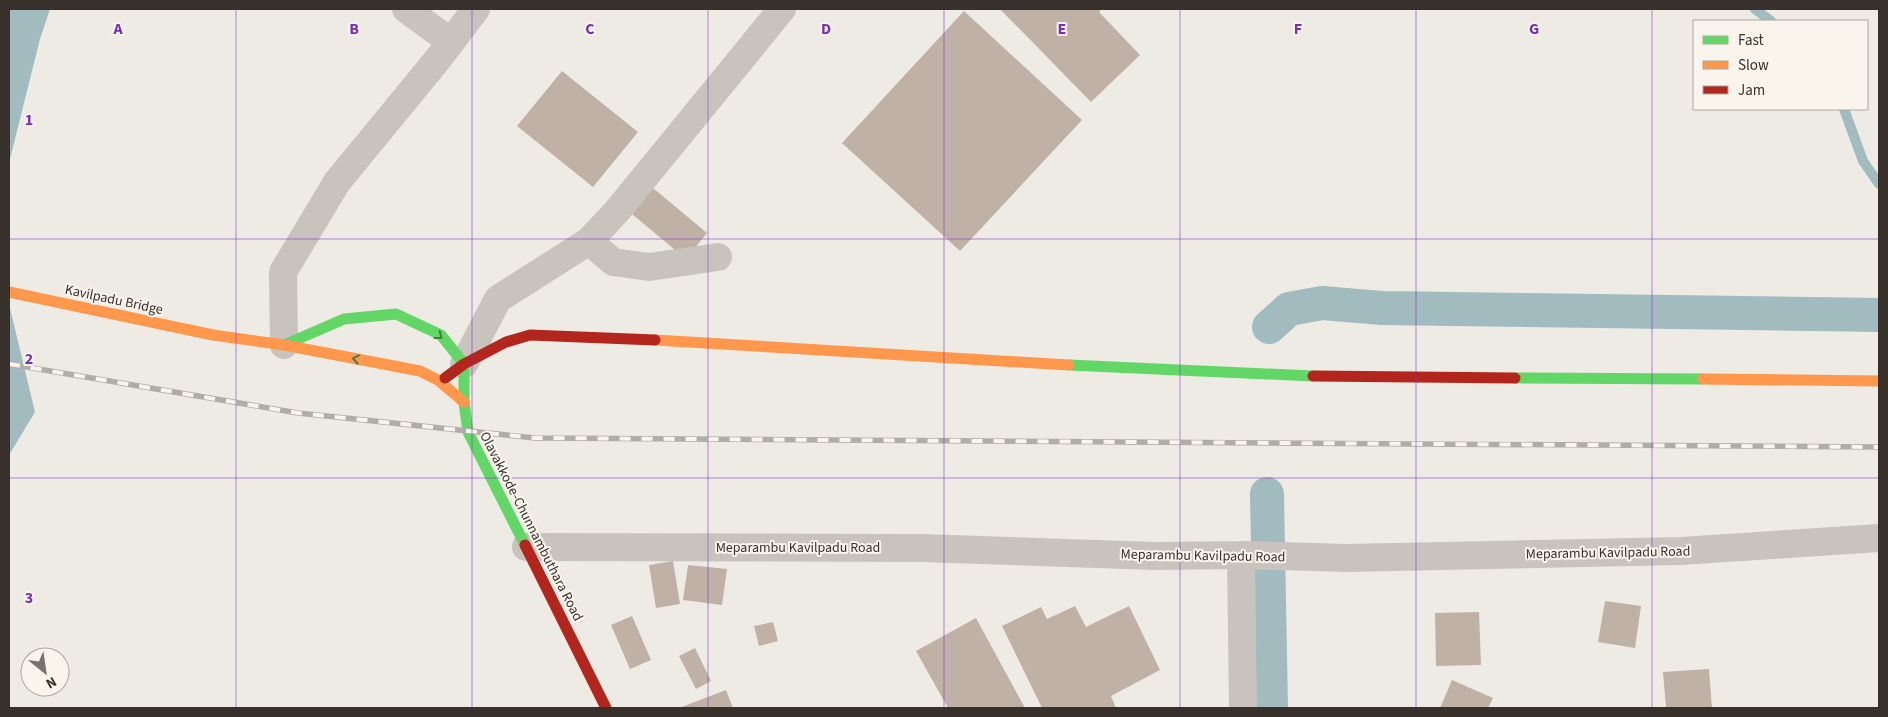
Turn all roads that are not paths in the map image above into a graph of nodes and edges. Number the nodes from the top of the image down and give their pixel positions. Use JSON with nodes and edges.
{"nodes":[{"id":1,"x":406,"y":9,"type":"edge"},
{"id":2,"x":476,"y":9,"type":"edge"},
{"id":3,"x":782,"y":9,"type":"edge"},
{"id":4,"x":451,"y":42,"type":"junction"},
{"id":5,"x":589,"y":241,"type":"junction"},
{"id":6,"x":718,"y":257,"type":"dead end"},
{"id":7,"x":9,"y":292,"type":"edge"},
{"id":8,"x":284,"y":345,"type":"junction"},
{"id":9,"x":464,"y":364,"type":"junction"},
{"id":10,"x":1879,"y":381,"type":"edge"},
{"id":11,"x":440,"y":382,"type":"junction"},
{"id":12,"x":464,"y":402,"type":"junction"},
{"id":13,"x":1879,"y":538,"type":"edge"},
{"id":14,"x":526,"y":547,"type":"junction"},
{"id":15,"x":1241,"y":555,"type":"junction"},
{"id":16,"x":606,"y":708,"type":"edge"},
{"id":17,"x":1243,"y":708,"type":"edge"}],
"edges":[{"from":1,"to":4,"type":"street"},
{"from":2,"to":4,"type":"street"},
{"from":3,"to":5,"type":"street"},
{"from":4,"to":8,"type":"street"},
{"from":5,"to":6,"type":"street"},
{"from":5,"to":9,"type":"street"},
{"from":7,"to":8,"type":"main road","name":"Kavilpadu Bridge"},
{"from":8,"to":9,"type":"main road","one_way":true},
{"from":11,"to":8,"type":"main road","one_way":true},
{"from":9,"to":10,"type":"main road"},
{"from":9,"to":11,"type":"main road"},
{"from":9,"to":12,"type":"main road","name":"Olavakkode-Chunnambuthara Road"},
{"from":11,"to":12,"type":"main road"},
{"from":12,"to":14,"type":"main road","name":"Olavakkode-Chunnambuthara Road"},
{"from":13,"to":15,"type":"street","name":"Meparambu Kavilpadu Road"},
{"from":14,"to":15,"type":"street","name":"Meparambu Kavilpadu Road"},
{"from":14,"to":16,"type":"main road","name":"Olavakkode-Chunnambuthara Road"},
{"from":15,"to":17,"type":"street"}]}
